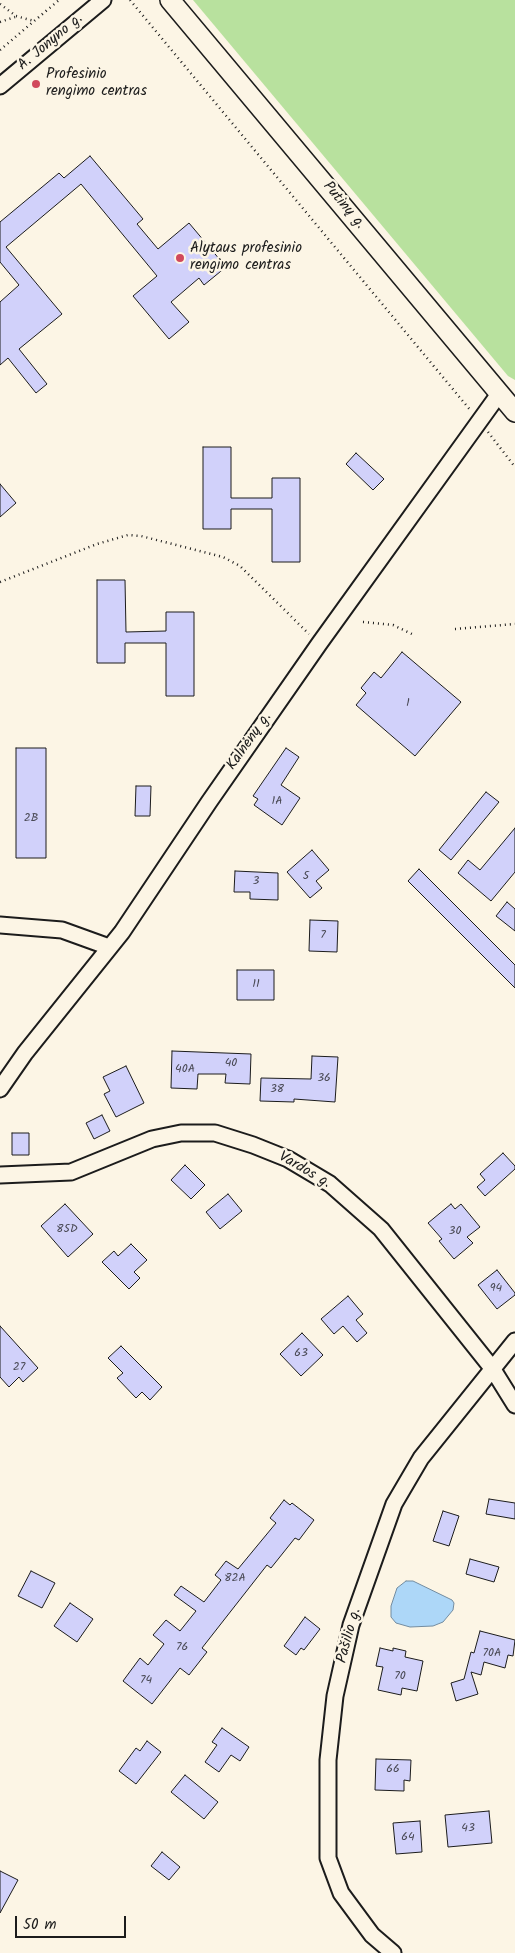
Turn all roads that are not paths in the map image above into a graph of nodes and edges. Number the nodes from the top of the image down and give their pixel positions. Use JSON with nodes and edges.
{"nodes":[{"id":1,"x":103,"y":0,"type":"edge"},
{"id":2,"x":170,"y":0,"type":"edge"},
{"id":3,"x":0,"y":86,"type":"edge"},
{"id":4,"x":499,"y":394,"type":"junction"},
{"id":5,"x":515,"y":412,"type":"edge"},
{"id":6,"x":0,"y":925,"type":"edge"},
{"id":7,"x":109,"y":947,"type":"junction"},
{"id":8,"x":0,"y":1090,"type":"edge"},
{"id":9,"x":0,"y":1175,"type":"edge"},
{"id":10,"x":515,"y":1341,"type":"edge"},
{"id":11,"x":492,"y":1368,"type":"junction"},
{"id":12,"x":515,"y":1405,"type":"edge"},
{"id":13,"x":393,"y":1953,"type":"edge"}],
"edges":[{"from":1,"to":3,"type":"street","name":"A. Jonyno g."},
{"from":2,"to":4,"type":"main road","name":"Putinų g."},
{"from":4,"to":5,"type":"main road","name":"Putinų g."},
{"from":4,"to":7,"type":"street","name":"Kalnėnų g."},
{"from":6,"to":7,"type":"street"},
{"from":7,"to":8,"type":"street","name":"Kalnėnų g."},
{"from":9,"to":11,"type":"street","name":"Vardos g."},
{"from":10,"to":11,"type":"street","name":"Pašilio g."},
{"from":11,"to":12,"type":"street","name":"Vardos g."},
{"from":11,"to":13,"type":"street","name":"Pašilio g."}]}
